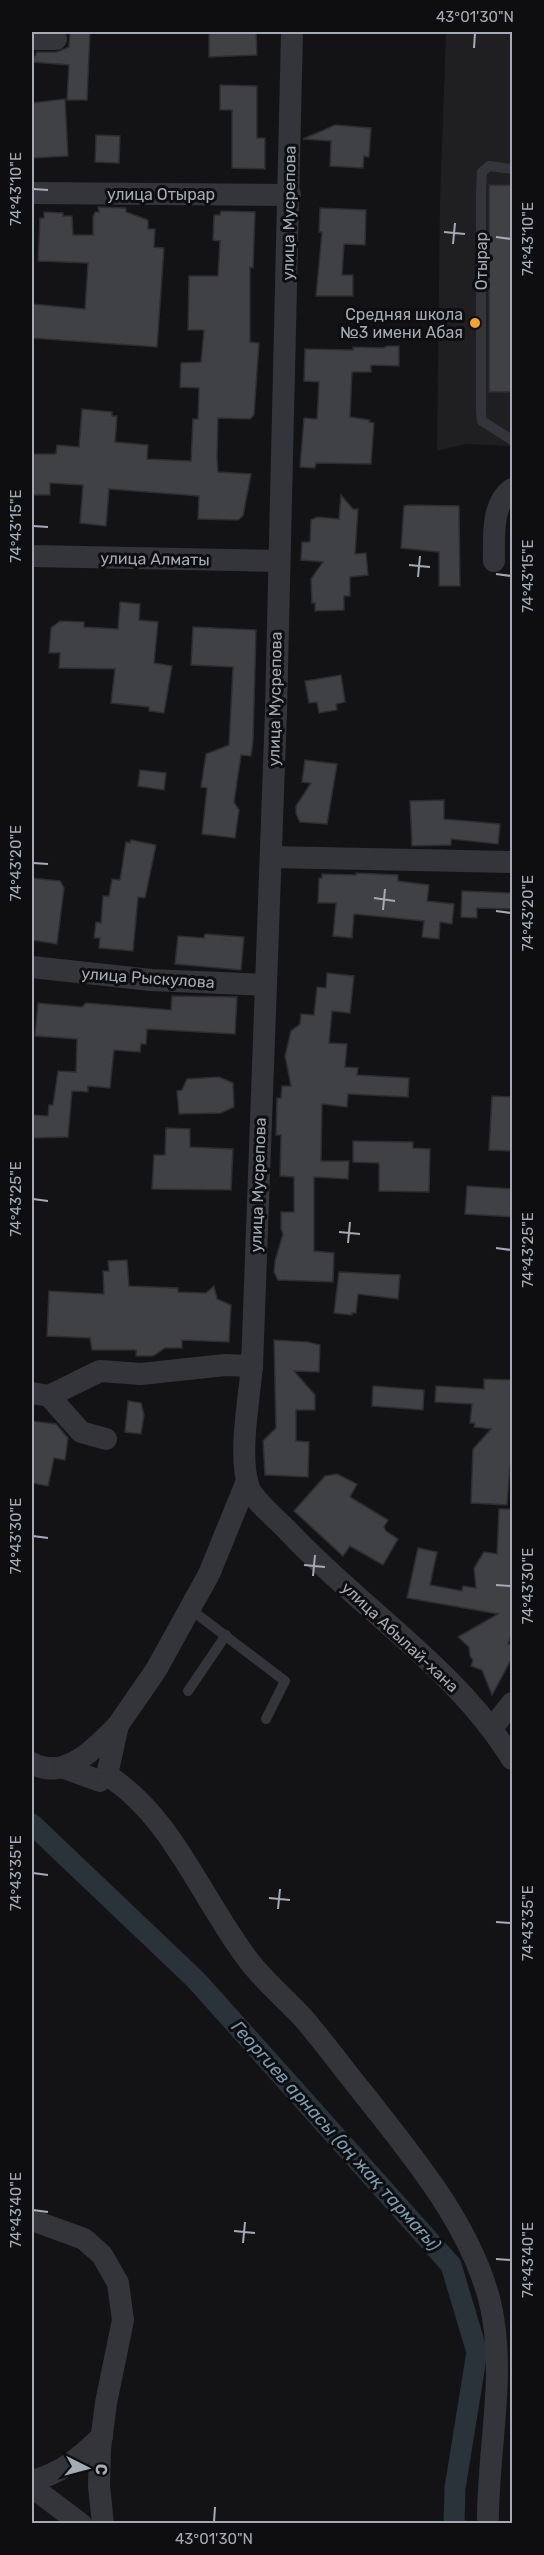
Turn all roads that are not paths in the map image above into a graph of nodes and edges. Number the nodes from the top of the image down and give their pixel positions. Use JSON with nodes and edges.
{"nodes":[{"id":1,"x":292,"y":32,"type":"edge"},
{"id":2,"x":32,"y":39,"type":"edge"},
{"id":3,"x":56,"y":39,"type":"dead end"},
{"id":4,"x":513,"y":169,"type":"edge"},
{"id":5,"x":32,"y":193,"type":"edge"},
{"id":6,"x":290,"y":195,"type":"junction"},
{"id":7,"x":513,"y":440,"type":"edge"},
{"id":8,"x":513,"y":489,"type":"edge"},
{"id":9,"x":32,"y":556,"type":"edge"},
{"id":10,"x":278,"y":561,"type":"junction"},
{"id":11,"x":494,"y":561,"type":"dead end"},
{"id":12,"x":271,"y":857,"type":"junction"},
{"id":13,"x":513,"y":862,"type":"edge"},
{"id":14,"x":32,"y":967,"type":"edge"},
{"id":15,"x":265,"y":985,"type":"junction"},
{"id":16,"x":252,"y":1366,"type":"junction"},
{"id":17,"x":40,"y":1394,"type":"edge"},
{"id":18,"x":106,"y":1439,"type":"dead end"},
{"id":19,"x":247,"y":1481,"type":"junction"},
{"id":20,"x":190,"y":1609,"type":"junction"},
{"id":21,"x":226,"y":1635,"type":"junction"},
{"id":22,"x":188,"y":1691,"type":"dead end"},
{"id":23,"x":513,"y":1703,"type":"edge"},
{"id":24,"x":266,"y":1719,"type":"dead end"},
{"id":25,"x":118,"y":1725,"type":"junction"},
{"id":26,"x":493,"y":1727,"type":"junction"},
{"id":27,"x":513,"y":1759,"type":"edge"},
{"id":28,"x":32,"y":1763,"type":"edge"},
{"id":29,"x":64,"y":1767,"type":"junction"},
{"id":30,"x":107,"y":1775,"type":"junction"},
{"id":31,"x":32,"y":2220,"type":"edge"},
{"id":32,"x":102,"y":2436,"type":"junction"},
{"id":33,"x":32,"y":2481,"type":"edge"},
{"id":34,"x":32,"y":2487,"type":"edge"},
{"id":35,"x":81,"y":2523,"type":"edge"},
{"id":36,"x":103,"y":2523,"type":"edge"},
{"id":37,"x":488,"y":2523,"type":"edge"}],
"edges":[{"from":1,"to":6,"type":"street","name":"улица Мусрепова"},
{"from":2,"to":3,"type":"street"},
{"from":4,"to":7,"type":"lane","name":"Отырар"},
{"from":5,"to":6,"type":"street","name":"улица Отырар"},
{"from":6,"to":10,"type":"street","name":"улица Мусрепова"},
{"from":8,"to":11,"type":"street"},
{"from":9,"to":10,"type":"street","name":"улица Алматы"},
{"from":10,"to":12,"type":"street","name":"улица Мусрепова"},
{"from":12,"to":13,"type":"street"},
{"from":12,"to":15,"type":"street","name":"улица Мусрепова"},
{"from":14,"to":15,"type":"street","name":"улица Рыскулова"},
{"from":15,"to":16,"type":"street","name":"улица Мусрепова"},
{"from":16,"to":17,"type":"street"},
{"from":16,"to":19,"type":"street"},
{"from":17,"to":18,"type":"street"},
{"from":19,"to":20,"type":"street"},
{"from":19,"to":26,"type":"street","name":"улица Абылай-хана"},
{"from":20,"to":21,"type":"lane"},
{"from":20,"to":25,"type":"street"},
{"from":21,"to":22,"type":"lane"},
{"from":21,"to":24,"type":"lane"},
{"from":23,"to":26,"type":"street"},
{"from":25,"to":29,"type":"street"},
{"from":25,"to":30,"type":"street"},
{"from":26,"to":27,"type":"street","name":"улица Абылай-хана"},
{"from":28,"to":29,"type":"street"},
{"from":29,"to":30,"type":"street"},
{"from":30,"to":37,"type":"street"},
{"from":31,"to":32,"type":"street"},
{"from":32,"to":33,"type":"street"},
{"from":32,"to":36,"type":"street"},
{"from":34,"to":35,"type":"street"}]}
